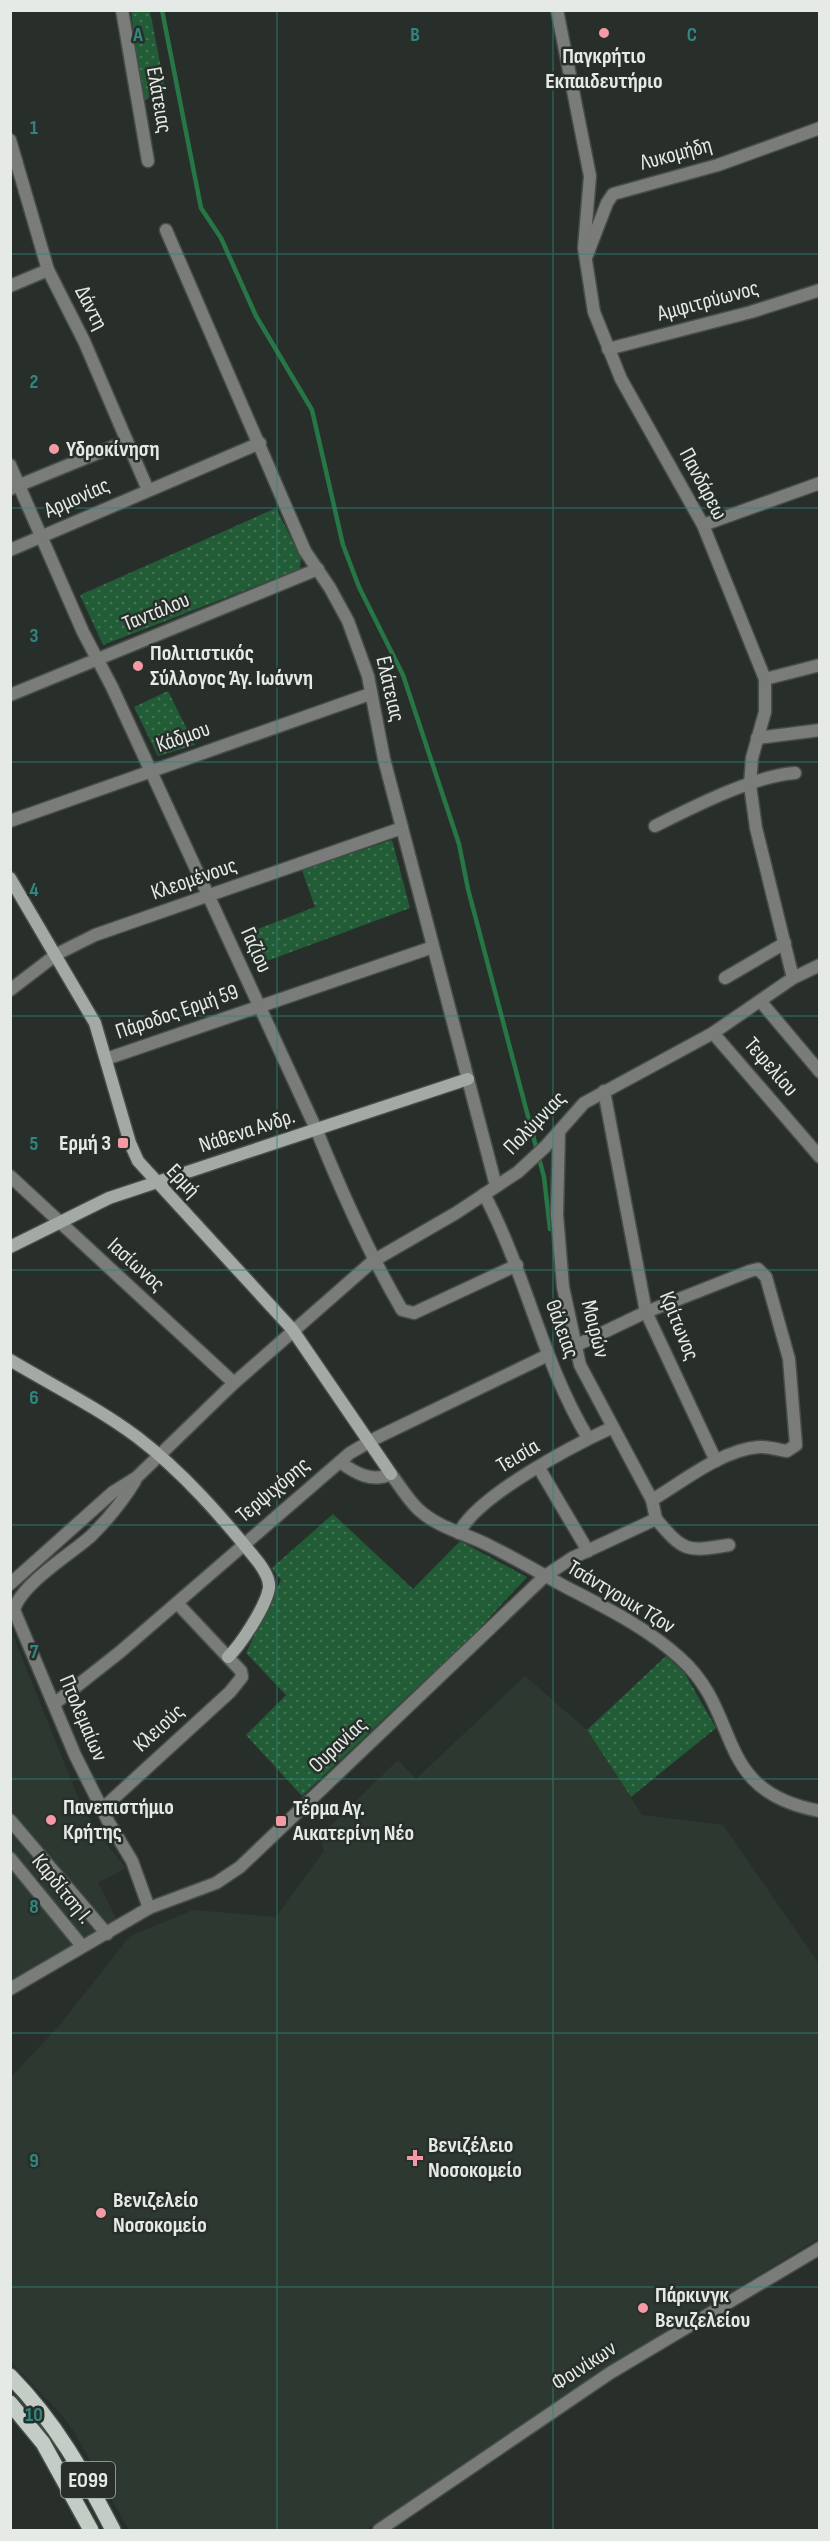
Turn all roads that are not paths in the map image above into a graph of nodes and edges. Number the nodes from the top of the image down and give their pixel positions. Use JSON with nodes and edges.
{"nodes":[{"id":1,"x":122,"y":10,"type":"edge"},
{"id":2,"x":557,"y":10,"type":"edge"},
{"id":3,"x":819,"y":128,"type":"edge"},
{"id":4,"x":10,"y":140,"type":"edge"},
{"id":5,"x":148,"y":161,"type":"dead end"},
{"id":6,"x":166,"y":230,"type":"dead end"},
{"id":7,"x":585,"y":262,"type":"junction"},
{"id":8,"x":48,"y":270,"type":"junction"},
{"id":9,"x":10,"y":286,"type":"edge"},
{"id":10,"x":819,"y":290,"type":"edge"},
{"id":11,"x":608,"y":349,"type":"junction"},
{"id":12,"x":127,"y":441,"type":"junction"},
{"id":13,"x":260,"y":443,"type":"junction"},
{"id":14,"x":10,"y":465,"type":"edge"},
{"id":15,"x":819,"y":483,"type":"edge"},
{"id":16,"x":15,"y":487,"type":"edge"},
{"id":17,"x":148,"y":490,"type":"junction"},
{"id":18,"x":703,"y":525,"type":"junction"},
{"id":19,"x":41,"y":537,"type":"junction"},
{"id":20,"x":10,"y":550,"type":"edge"},
{"id":21,"x":318,"y":569,"type":"junction"},
{"id":22,"x":98,"y":658,"type":"junction"},
{"id":23,"x":819,"y":665,"type":"edge"},
{"id":24,"x":765,"y":679,"type":"junction"},
{"id":25,"x":370,"y":694,"type":"junction"},
{"id":26,"x":10,"y":695,"type":"edge"},
{"id":27,"x":819,"y":730,"type":"edge"},
{"id":28,"x":757,"y":738,"type":"junction"},
{"id":29,"x":150,"y":771,"type":"junction"},
{"id":30,"x":795,"y":773,"type":"dead end"},
{"id":31,"x":750,"y":785,"type":"junction"},
{"id":32,"x":10,"y":821,"type":"edge"},
{"id":33,"x":655,"y":826,"type":"dead end"},
{"id":34,"x":402,"y":828,"type":"junction"},
{"id":35,"x":11,"y":879,"type":"edge"},
{"id":36,"x":210,"y":897,"type":"junction"},
{"id":37,"x":785,"y":943,"type":"junction"},
{"id":38,"x":433,"y":947,"type":"junction"},
{"id":39,"x":57,"y":954,"type":"junction"},
{"id":40,"x":819,"y":965,"type":"edge"},
{"id":41,"x":725,"y":978,"type":"dead end"},
{"id":42,"x":793,"y":978,"type":"junction"},
{"id":43,"x":10,"y":990,"type":"edge"},
{"id":44,"x":761,"y":1002,"type":"junction"},
{"id":45,"x":258,"y":1007,"type":"junction"},
{"id":46,"x":713,"y":1033,"type":"junction"},
{"id":47,"x":106,"y":1059,"type":"junction"},
{"id":48,"x":819,"y":1072,"type":"edge"},
{"id":49,"x":468,"y":1080,"type":"junction"},
{"id":50,"x":604,"y":1091,"type":"junction"},
{"id":51,"x":317,"y":1131,"type":"junction"},
{"id":52,"x":559,"y":1132,"type":"junction"},
{"id":53,"x":819,"y":1157,"type":"edge"},
{"id":54,"x":10,"y":1176,"type":"edge"},
{"id":55,"x":155,"y":1183,"type":"junction"},
{"id":56,"x":496,"y":1186,"type":"junction"},
{"id":57,"x":484,"y":1194,"type":"junction"},
{"id":58,"x":58,"y":1222,"type":"junction"},
{"id":59,"x":10,"y":1247,"type":"edge"},
{"id":60,"x":373,"y":1261,"type":"junction"},
{"id":61,"x":517,"y":1265,"type":"junction"},
{"id":62,"x":646,"y":1312,"type":"junction"},
{"id":63,"x":292,"y":1329,"type":"junction"},
{"id":64,"x":575,"y":1346,"type":"junction"},
{"id":65,"x":548,"y":1355,"type":"junction"},
{"id":66,"x":10,"y":1359,"type":"edge"},
{"id":67,"x":234,"y":1383,"type":"junction"},
{"id":68,"x":611,"y":1428,"type":"junction"},
{"id":69,"x":588,"y":1438,"type":"junction"},
{"id":70,"x":369,"y":1442,"type":"junction"},
{"id":71,"x":159,"y":1455,"type":"junction"},
{"id":72,"x":716,"y":1461,"type":"junction"},
{"id":73,"x":340,"y":1462,"type":"junction"},
{"id":74,"x":538,"y":1468,"type":"junction"},
{"id":75,"x":391,"y":1474,"type":"junction"},
{"id":76,"x":137,"y":1477,"type":"junction"},
{"id":77,"x":652,"y":1500,"type":"junction"},
{"id":78,"x":656,"y":1519,"type":"junction"},
{"id":79,"x":459,"y":1533,"type":"junction"},
{"id":80,"x":243,"y":1543,"type":"junction"},
{"id":81,"x":729,"y":1545,"type":"dead end"},
{"id":82,"x":588,"y":1551,"type":"junction"},
{"id":83,"x":545,"y":1576,"type":"junction"},
{"id":84,"x":10,"y":1584,"type":"edge"},
{"id":85,"x":14,"y":1600,"type":"edge"},
{"id":86,"x":177,"y":1603,"type":"junction"},
{"id":87,"x":228,"y":1657,"type":"junction"},
{"id":88,"x":54,"y":1704,"type":"junction"},
{"id":89,"x":102,"y":1809,"type":"junction"},
{"id":90,"x":819,"y":1811,"type":"edge"},
{"id":91,"x":10,"y":1820,"type":"edge"},
{"id":92,"x":10,"y":1858,"type":"edge"},
{"id":93,"x":144,"y":1911,"type":"junction"},
{"id":94,"x":107,"y":1934,"type":"junction"},
{"id":95,"x":82,"y":1946,"type":"junction"},
{"id":96,"x":10,"y":1989,"type":"edge"},
{"id":97,"x":819,"y":2248,"type":"edge"},
{"id":98,"x":10,"y":2376,"type":"edge"},
{"id":99,"x":10,"y":2403,"type":"edge"},
{"id":100,"x":59,"y":2432,"type":"junction"},
{"id":101,"x":44,"y":2443,"type":"junction"},
{"id":102,"x":91,"y":2530,"type":"edge"},
{"id":103,"x":113,"y":2530,"type":"edge"},
{"id":104,"x":379,"y":2530,"type":"edge"}],
"edges":[{"from":1,"to":5,"type":"street","name":"Ελάτειας"},
{"from":2,"to":7,"type":"street","name":"Πανδάρεω"},
{"from":3,"to":7,"type":"street","name":"Λυκομήδη"},
{"from":4,"to":8,"type":"street","name":"Δάντη"},
{"from":6,"to":13,"type":"street","name":"Ελάτειας"},
{"from":7,"to":11,"type":"street","name":"Πανδάρεω"},
{"from":8,"to":9,"type":"street"},
{"from":8,"to":12,"type":"street","name":"Δάντη"},
{"from":10,"to":11,"type":"street","name":"Αμφιτρύωνος"},
{"from":11,"to":18,"type":"street","name":"Πανδάρεω"},
{"from":12,"to":16,"type":"street"},
{"from":12,"to":17,"type":"street","name":"Δάντη"},
{"from":13,"to":17,"type":"street","name":"Αρμονίας"},
{"from":13,"to":21,"type":"street","name":"Ελάτειας"},
{"from":14,"to":16,"type":"street","name":"Γαζίου"},
{"from":15,"to":18,"type":"street"},
{"from":16,"to":19,"type":"street","name":"Γαζίου"},
{"from":17,"to":19,"type":"street","name":"Αρμονίας"},
{"from":18,"to":24,"type":"street","name":"Πανδάρεω"},
{"from":19,"to":20,"type":"street","name":"Αρμονίας"},
{"from":19,"to":22,"type":"street","name":"Γαζίου"},
{"from":21,"to":22,"type":"street","name":"Ταντάλου"},
{"from":21,"to":25,"type":"street","name":"Ελάτειας"},
{"from":22,"to":26,"type":"street","name":"Ταντάλου"},
{"from":22,"to":29,"type":"street","name":"Γαζίου"},
{"from":23,"to":24,"type":"street"},
{"from":24,"to":28,"type":"street","name":"Πανδάρεω"},
{"from":25,"to":29,"type":"street","name":"Κάδμου"},
{"from":25,"to":34,"type":"street","name":"Ελάτειας"},
{"from":27,"to":28,"type":"street"},
{"from":28,"to":31,"type":"street","name":"Πανδάρεω"},
{"from":29,"to":32,"type":"street","name":"Κάδμου"},
{"from":29,"to":36,"type":"street","name":"Γαζίου"},
{"from":30,"to":31,"type":"street"},
{"from":31,"to":33,"type":"street"},
{"from":31,"to":37,"type":"street","name":"Πανδάρεω"},
{"from":34,"to":36,"type":"street","name":"Κλεομένους"},
{"from":34,"to":38,"type":"street","name":"Ελάτειας"},
{"from":35,"to":39,"type":"street","name":"Ερμή"},
{"from":36,"to":39,"type":"street","name":"Κλεομένους"},
{"from":36,"to":45,"type":"street","name":"Γαζίου"},
{"from":37,"to":41,"type":"street"},
{"from":37,"to":42,"type":"street","name":"Πανδάρεω"},
{"from":38,"to":45,"type":"street","name":"Πάροδος Ερμή 59"},
{"from":38,"to":49,"type":"street","name":"Ελάτειας"},
{"from":39,"to":43,"type":"street","name":"Κλεομένους"},
{"from":39,"to":47,"type":"street","name":"Ερμή"},
{"from":40,"to":42,"type":"street","name":"Πολύμνιας"},
{"from":42,"to":44,"type":"street","name":"Πολύμνιας"},
{"from":44,"to":46,"type":"street","name":"Πολύμνιας"},
{"from":44,"to":48,"type":"street"},
{"from":45,"to":47,"type":"street","name":"Πάροδος Ερμή 59"},
{"from":45,"to":51,"type":"street","name":"Γαζίου"},
{"from":46,"to":50,"type":"street","name":"Πολύμνιας"},
{"from":46,"to":53,"type":"street","name":"Τεφελίου"},
{"from":47,"to":55,"type":"street","name":"Ερμή"},
{"from":49,"to":51,"type":"street","name":"Νάθενα Ανδρ."},
{"from":49,"to":56,"type":"street","name":"Ελάτειας"},
{"from":50,"to":52,"type":"street","name":"Πολύμνιας"},
{"from":50,"to":62,"type":"street","name":"Κρίτωνος"},
{"from":51,"to":55,"type":"street","name":"Νάθενα Ανδρ."},
{"from":51,"to":60,"type":"street","name":"Γαζίου"},
{"from":52,"to":56,"type":"street","name":"Πολύμνιας"},
{"from":52,"to":64,"type":"street","name":"Μοιρών"},
{"from":54,"to":58,"type":"street","name":"Ιασίωνος"},
{"from":55,"to":58,"type":"street","name":"Νάθενα Ανδρ."},
{"from":55,"to":63,"type":"street","name":"Ερμή"},
{"from":56,"to":57,"type":"street","name":"Πολύμνιας"},
{"from":57,"to":60,"type":"street","name":"Πολύμνιας"},
{"from":57,"to":61,"type":"street","name":"Θάλειας"},
{"from":58,"to":59,"type":"street","name":"Νάθενα Ανδρ."},
{"from":58,"to":67,"type":"street","name":"Ιασίωνος"},
{"from":60,"to":61,"type":"street"},
{"from":60,"to":63,"type":"street","name":"Πολύμνιας"},
{"from":61,"to":65,"type":"street","name":"Θάλειας"},
{"from":62,"to":64,"type":"street"},
{"from":62,"to":72,"type":"street","name":"Κρίτωνος"},
{"from":62,"to":72,"type":"street"},
{"from":63,"to":67,"type":"street","name":"Πτολεμαίων"},
{"from":63,"to":70,"type":"street","name":"Ερμή"},
{"from":64,"to":68,"type":"street","name":"Μοιρών"},
{"from":65,"to":69,"type":"street","name":"Θάλειας"},
{"from":65,"to":70,"type":"street","name":"Τερψιχόρης"},
{"from":66,"to":71,"type":"street"},
{"from":67,"to":71,"type":"street","name":"Πτολεμαίων"},
{"from":68,"to":69,"type":"street","name":"Τεισία"},
{"from":68,"to":77,"type":"street","name":"Μοιρών"},
{"from":69,"to":74,"type":"street","name":"Τεισία"},
{"from":70,"to":73,"type":"street","name":"Τερψιχόρης"},
{"from":70,"to":75,"type":"street","name":"Ερμή"},
{"from":71,"to":76,"type":"street","name":"Πτολεμαίων"},
{"from":71,"to":80,"type":"street"},
{"from":72,"to":77,"type":"street"},
{"from":73,"to":75,"type":"street"},
{"from":73,"to":80,"type":"street","name":"Τερψιχόρης"},
{"from":74,"to":79,"type":"street","name":"Τεισία"},
{"from":74,"to":82,"type":"street"},
{"from":75,"to":79,"type":"street","name":"Τσάντγουικ Τζον"},
{"from":76,"to":84,"type":"street","name":"Πτολεμαίων"},
{"from":76,"to":85,"type":"street","name":"Πτολεμαίων"},
{"from":77,"to":78,"type":"street","name":"Μοιρών"},
{"from":78,"to":81,"type":"street"},
{"from":78,"to":82,"type":"street","name":"Ουρανίας"},
{"from":79,"to":83,"type":"street","name":"Τσάντγουικ Τζον"},
{"from":80,"to":86,"type":"street","name":"Τερψιχόρης"},
{"from":80,"to":87,"type":"street"},
{"from":82,"to":83,"type":"street","name":"Ουρανίας"},
{"from":83,"to":90,"type":"street","name":"Τσάντγουικ Τζον"},
{"from":83,"to":93,"type":"street","name":"Ουρανίας"},
{"from":85,"to":88,"type":"street","name":"Πτολεμαίων"},
{"from":86,"to":87,"type":"street"},
{"from":86,"to":88,"type":"street","name":"Τερψιχόρης"},
{"from":87,"to":89,"type":"street","name":"Κλειούς"},
{"from":88,"to":89,"type":"street","name":"Πτολεμαίων"},
{"from":89,"to":93,"type":"street","name":"Πτολεμαίων"},
{"from":91,"to":94,"type":"street","name":"Καρδίτση Ι."},
{"from":92,"to":95,"type":"street","name":"Καρδίτση Ι."},
{"from":93,"to":94,"type":"street","name":"Καρδίτση Ι."},
{"from":94,"to":95,"type":"street","name":"Καρδίτση Ι."},
{"from":95,"to":96,"type":"street","name":"Καρδίτση Ι."},
{"from":97,"to":104,"type":"street","name":"Φοινίκων"},
{"from":98,"to":100,"type":"main road","number":"ΕΟ99"},
{"from":99,"to":101,"type":"main road","number":"ΕΟ99"},
{"from":100,"to":101,"type":"street"},
{"from":100,"to":103,"type":"main road","number":"ΕΟ99"},
{"from":101,"to":102,"type":"main road","number":"ΕΟ99"}]}
